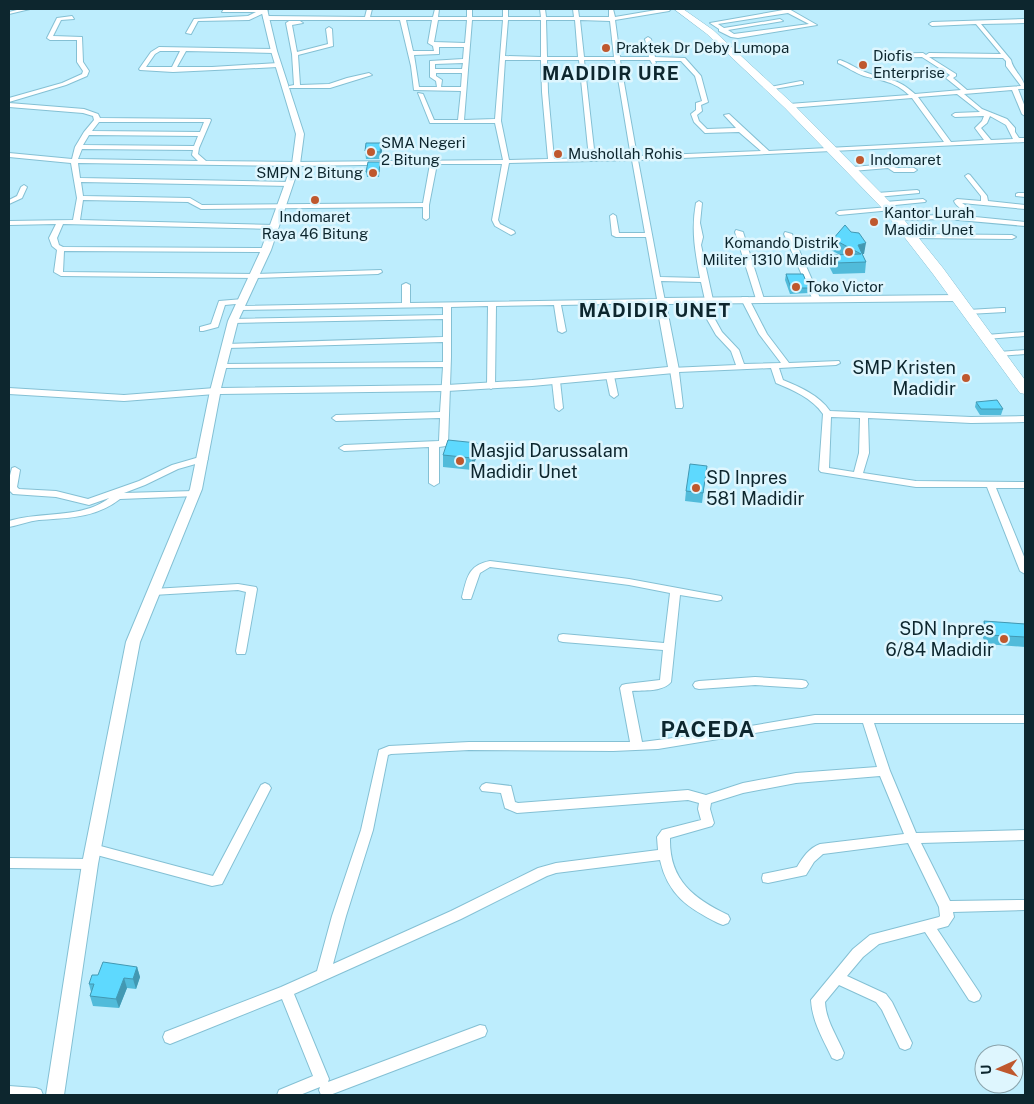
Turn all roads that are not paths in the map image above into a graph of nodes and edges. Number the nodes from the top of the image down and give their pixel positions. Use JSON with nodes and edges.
{"nodes":[{"id":1,"x":27,"y":9,"type":"edge"},
{"id":2,"x":369,"y":9,"type":"edge"},
{"id":3,"x":437,"y":9,"type":"edge"},
{"id":4,"x":470,"y":9,"type":"edge"},
{"id":5,"x":506,"y":9,"type":"edge"},
{"id":6,"x":543,"y":9,"type":"edge"},
{"id":7,"x":576,"y":9,"type":"edge"},
{"id":8,"x":611,"y":9,"type":"edge"},
{"id":9,"x":669,"y":9,"type":"edge"},
{"id":10,"x":678,"y":9,"type":"edge"},
{"id":11,"x":224,"y":11,"type":"dead end"},
{"id":12,"x":265,"y":12,"type":"edge"},
{"id":13,"x":400,"y":12,"type":"dead end"},
{"id":14,"x":9,"y":13,"type":"edge"},
{"id":15,"x":768,"y":14,"type":"junction"},
{"id":16,"x":72,"y":18,"type":"dead end"},
{"id":17,"x":367,"y":19,"type":"junction"},
{"id":18,"x":506,"y":19,"type":"junction"},
{"id":19,"x":612,"y":19,"type":"junction"},
{"id":20,"x":401,"y":20,"type":"junction"},
{"id":21,"x":435,"y":20,"type":"junction"},
{"id":22,"x":470,"y":20,"type":"junction"},
{"id":23,"x":544,"y":20,"type":"junction"},
{"id":24,"x":577,"y":20,"type":"junction"},
{"id":25,"x":317,"y":21,"type":"dead end"},
{"id":26,"x":780,"y":21,"type":"junction"},
{"id":27,"x":1025,"y":21,"type":"edge"},
{"id":28,"x":977,"y":22,"type":"junction"},
{"id":29,"x":932,"y":24,"type":"dead end"},
{"id":30,"x":329,"y":29,"type":"dead end"},
{"id":31,"x":791,"y":29,"type":"junction"},
{"id":32,"x":723,"y":30,"type":"junction"},
{"id":33,"x":710,"y":32,"type":"junction"},
{"id":34,"x":190,"y":33,"type":"dead end"},
{"id":35,"x":648,"y":39,"type":"dead end"},
{"id":36,"x":468,"y":45,"type":"junction"},
{"id":37,"x":436,"y":46,"type":"junction"},
{"id":38,"x":184,"y":49,"type":"junction"},
{"id":39,"x":208,"y":50,"type":"junction"},
{"id":40,"x":249,"y":51,"type":"junction"},
{"id":41,"x":274,"y":51,"type":"junction"},
{"id":42,"x":411,"y":53,"type":"junction"},
{"id":43,"x":295,"y":54,"type":"junction"},
{"id":44,"x":929,"y":55,"type":"dead end"},
{"id":45,"x":204,"y":56,"type":"dead end"},
{"id":46,"x":882,"y":56,"type":"dead end"},
{"id":47,"x":1004,"y":56,"type":"junction"},
{"id":48,"x":581,"y":57,"type":"junction"},
{"id":49,"x":503,"y":58,"type":"junction"},
{"id":50,"x":545,"y":58,"type":"junction"},
{"id":51,"x":617,"y":58,"type":"junction"},
{"id":52,"x":466,"y":61,"type":"junction"},
{"id":53,"x":653,"y":61,"type":"junction"},
{"id":54,"x":840,"y":62,"type":"dead end"},
{"id":55,"x":201,"y":63,"type":"dead end"},
{"id":56,"x":278,"y":65,"type":"junction"},
{"id":57,"x":243,"y":68,"type":"junction"},
{"id":58,"x":173,"y":70,"type":"junction"},
{"id":59,"x":198,"y":70,"type":"junction"},
{"id":60,"x":433,"y":71,"type":"junction"},
{"id":61,"x":465,"y":71,"type":"junction"},
{"id":62,"x":369,"y":75,"type":"dead end"},
{"id":63,"x":801,"y":83,"type":"dead end"},
{"id":64,"x":439,"y":86,"type":"dead end"},
{"id":65,"x":291,"y":87,"type":"junction"},
{"id":66,"x":1014,"y":87,"type":"junction"},
{"id":67,"x":1025,"y":87,"type":"edge"},
{"id":68,"x":768,"y":88,"type":"junction"},
{"id":69,"x":462,"y":89,"type":"junction"},
{"id":70,"x":962,"y":91,"type":"junction"},
{"id":71,"x":420,"y":94,"type":"dead end"},
{"id":72,"x":913,"y":95,"type":"junction"},
{"id":73,"x":9,"y":100,"type":"edge"},
{"id":74,"x":9,"y":105,"type":"edge"},
{"id":75,"x":789,"y":106,"type":"junction"},
{"id":76,"x":955,"y":114,"type":"dead end"},
{"id":77,"x":988,"y":114,"type":"junction"},
{"id":78,"x":1025,"y":114,"type":"edge"},
{"id":79,"x":726,"y":116,"type":"dead end"},
{"id":80,"x":97,"y":120,"type":"junction"},
{"id":81,"x":461,"y":121,"type":"junction"},
{"id":82,"x":498,"y":121,"type":"junction"},
{"id":83,"x":741,"y":130,"type":"junction"},
{"id":84,"x":86,"y":133,"type":"junction"},
{"id":85,"x":203,"y":134,"type":"junction"},
{"id":86,"x":1022,"y":140,"type":"edge"},
{"id":87,"x":989,"y":142,"type":"junction"},
{"id":88,"x":949,"y":144,"type":"junction"},
{"id":89,"x":78,"y":147,"type":"junction"},
{"id":90,"x":196,"y":148,"type":"junction"},
{"id":91,"x":834,"y":150,"type":"junction"},
{"id":92,"x":768,"y":153,"type":"junction"},
{"id":93,"x":9,"y":155,"type":"edge"},
{"id":94,"x":636,"y":159,"type":"junction"},
{"id":95,"x":592,"y":160,"type":"junction"},
{"id":96,"x":74,"y":161,"type":"junction"},
{"id":97,"x":506,"y":161,"type":"junction"},
{"id":98,"x":551,"y":161,"type":"junction"},
{"id":99,"x":434,"y":162,"type":"junction"},
{"id":100,"x":206,"y":163,"type":"junction"},
{"id":101,"x":296,"y":164,"type":"junction"},
{"id":102,"x":852,"y":169,"type":"junction"},
{"id":103,"x":914,"y":170,"type":"dead end"},
{"id":104,"x":968,"y":176,"type":"dead end"},
{"id":105,"x":78,"y":180,"type":"junction"},
{"id":106,"x":289,"y":184,"type":"junction"},
{"id":107,"x":24,"y":186,"type":"dead end"},
{"id":108,"x":917,"y":192,"type":"dead end"},
{"id":109,"x":80,"y":198,"type":"junction"},
{"id":110,"x":924,"y":201,"type":"dead end"},
{"id":111,"x":9,"y":202,"type":"edge"},
{"id":112,"x":884,"y":202,"type":"junction"},
{"id":113,"x":699,"y":203,"type":"dead end"},
{"id":114,"x":985,"y":203,"type":"junction"},
{"id":115,"x":426,"y":205,"type":"junction"},
{"id":116,"x":282,"y":206,"type":"junction"},
{"id":117,"x":1025,"y":207,"type":"edge"},
{"id":118,"x":838,"y":213,"type":"dead end"},
{"id":119,"x":613,"y":216,"type":"dead end"},
{"id":120,"x":426,"y":218,"type":"dead end"},
{"id":121,"x":899,"y":218,"type":"junction"},
{"id":122,"x":972,"y":218,"type":"junction"},
{"id":123,"x":60,"y":222,"type":"junction"},
{"id":124,"x":76,"y":222,"type":"junction"},
{"id":125,"x":9,"y":223,"type":"edge"},
{"id":126,"x":1025,"y":224,"type":"edge"},
{"id":127,"x":274,"y":227,"type":"junction"},
{"id":128,"x":739,"y":232,"type":"dead end"},
{"id":129,"x":511,"y":233,"type":"dead end"},
{"id":130,"x":788,"y":234,"type":"dead end"},
{"id":131,"x":649,"y":235,"type":"junction"},
{"id":132,"x":912,"y":236,"type":"junction"},
{"id":133,"x":1012,"y":237,"type":"dead end"},
{"id":134,"x":61,"y":249,"type":"junction"},
{"id":135,"x":266,"y":250,"type":"junction"},
{"id":136,"x":378,"y":272,"type":"dead end"},
{"id":137,"x":256,"y":276,"type":"junction"},
{"id":138,"x":657,"y":279,"type":"junction"},
{"id":139,"x":704,"y":280,"type":"junction"},
{"id":140,"x":406,"y":285,"type":"dead end"},
{"id":141,"x":816,"y":298,"type":"junction"},
{"id":142,"x":958,"y":298,"type":"junction"},
{"id":143,"x":760,"y":299,"type":"junction"},
{"id":144,"x":704,"y":300,"type":"junction"},
{"id":145,"x":745,"y":300,"type":"junction"},
{"id":146,"x":661,"y":301,"type":"junction"},
{"id":147,"x":558,"y":302,"type":"junction"},
{"id":148,"x":241,"y":304,"type":"junction"},
{"id":149,"x":492,"y":304,"type":"junction"},
{"id":150,"x":447,"y":305,"type":"junction"},
{"id":151,"x":406,"y":306,"type":"junction"},
{"id":152,"x":1002,"y":310,"type":"dead end"},
{"id":153,"x":968,"y":312,"type":"junction"},
{"id":154,"x":447,"y":317,"type":"junction"},
{"id":155,"x":233,"y":321,"type":"junction"},
{"id":156,"x":203,"y":329,"type":"dead end"},
{"id":157,"x":562,"y":331,"type":"dead end"},
{"id":158,"x":1025,"y":334,"type":"edge"},
{"id":159,"x":986,"y":337,"type":"junction"},
{"id":160,"x":447,"y":339,"type":"junction"},
{"id":161,"x":227,"y":346,"type":"junction"},
{"id":162,"x":1025,"y":352,"type":"edge"},
{"id":163,"x":999,"y":354,"type":"junction"},
{"id":164,"x":836,"y":363,"type":"dead end"},
{"id":165,"x":446,"y":364,"type":"junction"},
{"id":166,"x":787,"y":365,"type":"junction"},
{"id":167,"x":222,"y":366,"type":"junction"},
{"id":168,"x":774,"y":366,"type":"junction"},
{"id":169,"x":741,"y":367,"type":"junction"},
{"id":170,"x":674,"y":370,"type":"junction"},
{"id":171,"x":610,"y":376,"type":"junction"},
{"id":172,"x":556,"y":381,"type":"junction"},
{"id":173,"x":492,"y":386,"type":"junction"},
{"id":174,"x":447,"y":388,"type":"junction"},
{"id":175,"x":1025,"y":390,"type":"edge"},
{"id":176,"x":9,"y":391,"type":"edge"},
{"id":177,"x":216,"y":391,"type":"junction"},
{"id":178,"x":614,"y":395,"type":"dead end"},
{"id":179,"x":679,"y":406,"type":"dead end"},
{"id":180,"x":559,"y":408,"type":"dead end"},
{"id":181,"x":444,"y":414,"type":"junction"},
{"id":182,"x":827,"y":414,"type":"junction"},
{"id":183,"x":864,"y":415,"type":"junction"},
{"id":184,"x":336,"y":418,"type":"dead end"},
{"id":185,"x":1025,"y":419,"type":"edge"},
{"id":186,"x":434,"y":444,"type":"junction"},
{"id":187,"x":344,"y":448,"type":"dead end"},
{"id":188,"x":203,"y":459,"type":"junction"},
{"id":189,"x":15,"y":470,"type":"dead end"},
{"id":190,"x":858,"y":476,"type":"junction"},
{"id":191,"x":434,"y":482,"type":"dead end"},
{"id":192,"x":990,"y":484,"type":"junction"},
{"id":193,"x":1025,"y":485,"type":"edge"},
{"id":194,"x":126,"y":487,"type":"junction"},
{"id":195,"x":11,"y":491,"type":"edge"},
{"id":196,"x":194,"y":494,"type":"junction"},
{"id":197,"x":118,"y":496,"type":"junction"},
{"id":198,"x":9,"y":524,"type":"edge"},
{"id":199,"x":1025,"y":571,"type":"edge"},
{"id":200,"x":153,"y":592,"type":"junction"},
{"id":201,"x":675,"y":592,"type":"junction"},
{"id":202,"x":467,"y":597,"type":"dead end"},
{"id":203,"x":717,"y":598,"type":"dead end"},
{"id":204,"x":563,"y":638,"type":"dead end"},
{"id":205,"x":668,"y":647,"type":"junction"},
{"id":206,"x":241,"y":651,"type":"dead end"},
{"id":207,"x":802,"y":684,"type":"dead end"},
{"id":208,"x":699,"y":685,"type":"dead end"},
{"id":209,"x":867,"y":718,"type":"junction"},
{"id":210,"x":1025,"y":719,"type":"edge"},
{"id":211,"x":637,"y":746,"type":"junction"},
{"id":212,"x":884,"y":771,"type":"junction"},
{"id":213,"x":265,"y":788,"type":"dead end"},
{"id":214,"x":486,"y":788,"type":"dead end"},
{"id":215,"x":706,"y":800,"type":"junction"},
{"id":216,"x":1025,"y":835,"type":"edge"},
{"id":217,"x":912,"y":838,"type":"junction"},
{"id":218,"x":93,"y":849,"type":"junction"},
{"id":219,"x":665,"y":854,"type":"junction"},
{"id":220,"x":9,"y":863,"type":"edge"},
{"id":221,"x":90,"y":864,"type":"junction"},
{"id":222,"x":768,"y":878,"type":"dead end"},
{"id":223,"x":1025,"y":905,"type":"edge"},
{"id":224,"x":946,"y":906,"type":"junction"},
{"id":225,"x":723,"y":919,"type":"dead end"},
{"id":226,"x":928,"y":926,"type":"junction"},
{"id":227,"x":323,"y":975,"type":"junction"},
{"id":228,"x":838,"y":978,"type":"junction"},
{"id":229,"x":286,"y":991,"type":"junction"},
{"id":230,"x":974,"y":996,"type":"dead end"},
{"id":231,"x":480,"y":1031,"type":"dead end"},
{"id":232,"x":170,"y":1037,"type":"dead end"},
{"id":233,"x":905,"y":1043,"type":"dead end"},
{"id":234,"x":837,"y":1053,"type":"dead end"},
{"id":235,"x":326,"y":1088,"type":"edge"},
{"id":236,"x":9,"y":1093,"type":"edge"},
{"id":237,"x":36,"y":1095,"type":"edge"},
{"id":238,"x":55,"y":1095,"type":"edge"},
{"id":239,"x":284,"y":1095,"type":"edge"}],
"edges":[{"from":1,"to":14,"type":"street"},
{"from":2,"to":17,"type":"street"},
{"from":3,"to":21,"type":"street"},
{"from":4,"to":22,"type":"street"},
{"from":5,"to":18,"type":"street"},
{"from":6,"to":23,"type":"street"},
{"from":7,"to":24,"type":"street"},
{"from":8,"to":19,"type":"street"},
{"from":9,"to":19,"type":"street"},
{"from":10,"to":33,"type":"highway"},
{"from":11,"to":12,"type":"street"},
{"from":12,"to":17,"type":"street"},
{"from":12,"to":34,"type":"street"},
{"from":12,"to":41,"type":"street"},
{"from":13,"to":20,"type":"street"},
{"from":15,"to":26,"type":"street"},
{"from":15,"to":31,"type":"street"},
{"from":15,"to":32,"type":"street"},
{"from":16,"to":73,"type":"street"},
{"from":17,"to":20,"type":"street"},
{"from":18,"to":22,"type":"street"},
{"from":18,"to":23,"type":"street"},
{"from":18,"to":49,"type":"street"},
{"from":19,"to":24,"type":"street"},
{"from":19,"to":51,"type":"street"},
{"from":20,"to":21,"type":"street"},
{"from":20,"to":42,"type":"street"},
{"from":21,"to":22,"type":"street"},
{"from":21,"to":37,"type":"street"},
{"from":22,"to":36,"type":"street"},
{"from":23,"to":24,"type":"street"},
{"from":23,"to":50,"type":"street"},
{"from":24,"to":48,"type":"street"},
{"from":25,"to":43,"type":"street"},
{"from":26,"to":31,"type":"street"},
{"from":26,"to":32,"type":"street"},
{"from":27,"to":28,"type":"street"},
{"from":28,"to":29,"type":"street"},
{"from":28,"to":47,"type":"street"},
{"from":30,"to":43,"type":"street"},
{"from":31,"to":32,"type":"street"},
{"from":32,"to":33,"type":"street"},
{"from":33,"to":68,"type":"highway"},
{"from":35,"to":53,"type":"street"},
{"from":36,"to":37,"type":"street"},
{"from":36,"to":52,"type":"street"},
{"from":37,"to":42,"type":"street"},
{"from":38,"to":39,"type":"street"},
{"from":38,"to":58,"type":"street"},
{"from":38,"to":58,"type":"street"},
{"from":39,"to":40,"type":"street"},
{"from":39,"to":45,"type":"street"},
{"from":40,"to":41,"type":"street"},
{"from":40,"to":57,"type":"street"},
{"from":41,"to":56,"type":"street"},
{"from":42,"to":69,"type":"street"},
{"from":43,"to":65,"type":"street"},
{"from":44,"to":47,"type":"street"},
{"from":46,"to":70,"type":"street"},
{"from":47,"to":67,"type":"street"},
{"from":48,"to":50,"type":"street"},
{"from":48,"to":51,"type":"street"},
{"from":48,"to":95,"type":"street"},
{"from":49,"to":50,"type":"street"},
{"from":49,"to":82,"type":"street"},
{"from":50,"to":98,"type":"street"},
{"from":51,"to":53,"type":"street"},
{"from":51,"to":94,"type":"street"},
{"from":52,"to":60,"type":"street"},
{"from":52,"to":61,"type":"street"},
{"from":53,"to":83,"type":"street"},
{"from":54,"to":72,"type":"street"},
{"from":55,"to":59,"type":"street"},
{"from":56,"to":57,"type":"street"},
{"from":56,"to":65,"type":"street"},
{"from":57,"to":59,"type":"street"},
{"from":58,"to":59,"type":"street"},
{"from":60,"to":61,"type":"street"},
{"from":60,"to":64,"type":"street"},
{"from":61,"to":69,"type":"street"},
{"from":62,"to":65,"type":"street"},
{"from":63,"to":68,"type":"street"},
{"from":65,"to":101,"type":"street"},
{"from":66,"to":67,"type":"street"},
{"from":66,"to":70,"type":"street"},
{"from":66,"to":78,"type":"street"},
{"from":68,"to":75,"type":"highway"},
{"from":69,"to":81,"type":"street"},
{"from":70,"to":72,"type":"street"},
{"from":70,"to":77,"type":"street"},
{"from":71,"to":81,"type":"street"},
{"from":72,"to":75,"type":"street"},
{"from":72,"to":88,"type":"street"},
{"from":74,"to":80,"type":"street"},
{"from":75,"to":91,"type":"highway"},
{"from":76,"to":77,"type":"street"},
{"from":77,"to":86,"type":"street"},
{"from":77,"to":87,"type":"street"},
{"from":79,"to":83,"type":"street"},
{"from":80,"to":84,"type":"street"},
{"from":80,"to":85,"type":"street"},
{"from":81,"to":82,"type":"street"},
{"from":82,"to":97,"type":"street"},
{"from":83,"to":92,"type":"street"},
{"from":84,"to":85,"type":"street"},
{"from":84,"to":89,"type":"street"},
{"from":85,"to":90,"type":"street"},
{"from":86,"to":87,"type":"street"},
{"from":87,"to":88,"type":"street"},
{"from":88,"to":91,"type":"street"},
{"from":89,"to":90,"type":"street"},
{"from":89,"to":96,"type":"street"},
{"from":90,"to":100,"type":"street"},
{"from":91,"to":92,"type":"street"},
{"from":91,"to":102,"type":"highway"},
{"from":92,"to":94,"type":"street"},
{"from":93,"to":96,"type":"street"},
{"from":94,"to":95,"type":"street"},
{"from":94,"to":131,"type":"street"},
{"from":95,"to":98,"type":"street"},
{"from":96,"to":100,"type":"street"},
{"from":96,"to":105,"type":"street"},
{"from":97,"to":98,"type":"street"},
{"from":97,"to":99,"type":"street"},
{"from":97,"to":129,"type":"street"},
{"from":99,"to":101,"type":"street"},
{"from":99,"to":115,"type":"street"},
{"from":100,"to":101,"type":"street"},
{"from":101,"to":106,"type":"street"},
{"from":102,"to":103,"type":"street"},
{"from":102,"to":112,"type":"highway"},
{"from":104,"to":114,"type":"street"},
{"from":105,"to":106,"type":"street"},
{"from":105,"to":109,"type":"street"},
{"from":106,"to":116,"type":"street"},
{"from":107,"to":111,"type":"street"},
{"from":108,"to":112,"type":"street"},
{"from":109,"to":116,"type":"street"},
{"from":109,"to":124,"type":"street"},
{"from":110,"to":112,"type":"street"},
{"from":112,"to":118,"type":"street"},
{"from":112,"to":121,"type":"highway"},
{"from":113,"to":139,"type":"street"},
{"from":114,"to":117,"type":"street"},
{"from":114,"to":122,"type":"street"},
{"from":115,"to":116,"type":"street"},
{"from":115,"to":120,"type":"street"},
{"from":116,"to":127,"type":"street"},
{"from":119,"to":131,"type":"street"},
{"from":121,"to":122,"type":"street"},
{"from":121,"to":132,"type":"highway"},
{"from":122,"to":126,"type":"street"},
{"from":123,"to":124,"type":"street"},
{"from":123,"to":125,"type":"street"},
{"from":123,"to":134,"type":"street"},
{"from":124,"to":127,"type":"street"},
{"from":127,"to":135,"type":"street"},
{"from":128,"to":143,"type":"street"},
{"from":130,"to":141,"type":"street"},
{"from":131,"to":138,"type":"street"},
{"from":132,"to":133,"type":"street"},
{"from":132,"to":142,"type":"highway"},
{"from":134,"to":135,"type":"street"},
{"from":134,"to":137,"type":"street"},
{"from":135,"to":137,"type":"street"},
{"from":136,"to":137,"type":"street"},
{"from":137,"to":148,"type":"street"},
{"from":138,"to":139,"type":"street"},
{"from":138,"to":146,"type":"street"},
{"from":139,"to":144,"type":"street"},
{"from":140,"to":151,"type":"street"},
{"from":141,"to":142,"type":"street"},
{"from":141,"to":143,"type":"street"},
{"from":142,"to":153,"type":"highway"},
{"from":143,"to":145,"type":"street"},
{"from":144,"to":145,"type":"street"},
{"from":144,"to":146,"type":"street"},
{"from":144,"to":169,"type":"street"},
{"from":145,"to":166,"type":"street"},
{"from":146,"to":147,"type":"street"},
{"from":146,"to":170,"type":"street"},
{"from":147,"to":149,"type":"street"},
{"from":147,"to":157,"type":"street"},
{"from":148,"to":151,"type":"street"},
{"from":148,"to":155,"type":"street"},
{"from":148,"to":156,"type":"street"},
{"from":149,"to":150,"type":"street"},
{"from":149,"to":173,"type":"street"},
{"from":150,"to":151,"type":"street"},
{"from":150,"to":154,"type":"street"},
{"from":152,"to":153,"type":"street"},
{"from":153,"to":159,"type":"highway"},
{"from":154,"to":155,"type":"street"},
{"from":154,"to":160,"type":"street"},
{"from":155,"to":161,"type":"street"},
{"from":158,"to":159,"type":"street"},
{"from":159,"to":163,"type":"highway"},
{"from":160,"to":161,"type":"street"},
{"from":160,"to":165,"type":"street"},
{"from":161,"to":167,"type":"street"},
{"from":162,"to":163,"type":"street"},
{"from":163,"to":175,"type":"highway"},
{"from":164,"to":166,"type":"street"},
{"from":165,"to":167,"type":"street"},
{"from":165,"to":174,"type":"street"},
{"from":166,"to":168,"type":"street"},
{"from":167,"to":177,"type":"street"},
{"from":168,"to":169,"type":"street"},
{"from":168,"to":182,"type":"street"},
{"from":169,"to":170,"type":"street"},
{"from":170,"to":171,"type":"street"},
{"from":170,"to":179,"type":"street"},
{"from":171,"to":172,"type":"street"},
{"from":171,"to":178,"type":"street"},
{"from":172,"to":173,"type":"street"},
{"from":172,"to":180,"type":"street"},
{"from":173,"to":174,"type":"street"},
{"from":174,"to":177,"type":"street"},
{"from":174,"to":181,"type":"street"},
{"from":176,"to":177,"type":"street"},
{"from":177,"to":188,"type":"street"},
{"from":181,"to":184,"type":"street"},
{"from":181,"to":186,"type":"street"},
{"from":182,"to":183,"type":"street"},
{"from":182,"to":190,"type":"street"},
{"from":183,"to":185,"type":"street"},
{"from":183,"to":190,"type":"street"},
{"from":186,"to":187,"type":"street"},
{"from":186,"to":191,"type":"street"},
{"from":188,"to":194,"type":"street"},
{"from":188,"to":196,"type":"street"},
{"from":189,"to":195,"type":"street"},
{"from":190,"to":192,"type":"street"},
{"from":192,"to":193,"type":"street"},
{"from":192,"to":199,"type":"street"},
{"from":194,"to":195,"type":"street"},
{"from":194,"to":197,"type":"street"},
{"from":196,"to":197,"type":"street"},
{"from":196,"to":200,"type":"street"},
{"from":197,"to":198,"type":"street"},
{"from":200,"to":206,"type":"street"},
{"from":200,"to":218,"type":"street"},
{"from":201,"to":202,"type":"street"},
{"from":201,"to":203,"type":"street"},
{"from":201,"to":205,"type":"street"},
{"from":204,"to":205,"type":"street"},
{"from":205,"to":211,"type":"street"},
{"from":207,"to":208,"type":"street"},
{"from":209,"to":210,"type":"street"},
{"from":209,"to":211,"type":"street"},
{"from":209,"to":212,"type":"street"},
{"from":211,"to":227,"type":"street"},
{"from":212,"to":215,"type":"street"},
{"from":212,"to":217,"type":"street"},
{"from":213,"to":218,"type":"street"},
{"from":214,"to":215,"type":"street"},
{"from":215,"to":219,"type":"street"},
{"from":216,"to":217,"type":"street"},
{"from":217,"to":222,"type":"street"},
{"from":217,"to":224,"type":"street"},
{"from":218,"to":221,"type":"street"},
{"from":219,"to":225,"type":"street"},
{"from":219,"to":227,"type":"street"},
{"from":220,"to":221,"type":"street"},
{"from":221,"to":238,"type":"street"},
{"from":223,"to":224,"type":"street"},
{"from":224,"to":226,"type":"street"},
{"from":226,"to":228,"type":"street"},
{"from":226,"to":230,"type":"street"},
{"from":227,"to":229,"type":"street"},
{"from":228,"to":233,"type":"street"},
{"from":228,"to":234,"type":"street"},
{"from":229,"to":232,"type":"street"},
{"from":229,"to":235,"type":"street"},
{"from":231,"to":235,"type":"street"},
{"from":235,"to":239,"type":"street"},
{"from":236,"to":237,"type":"street"}]}
